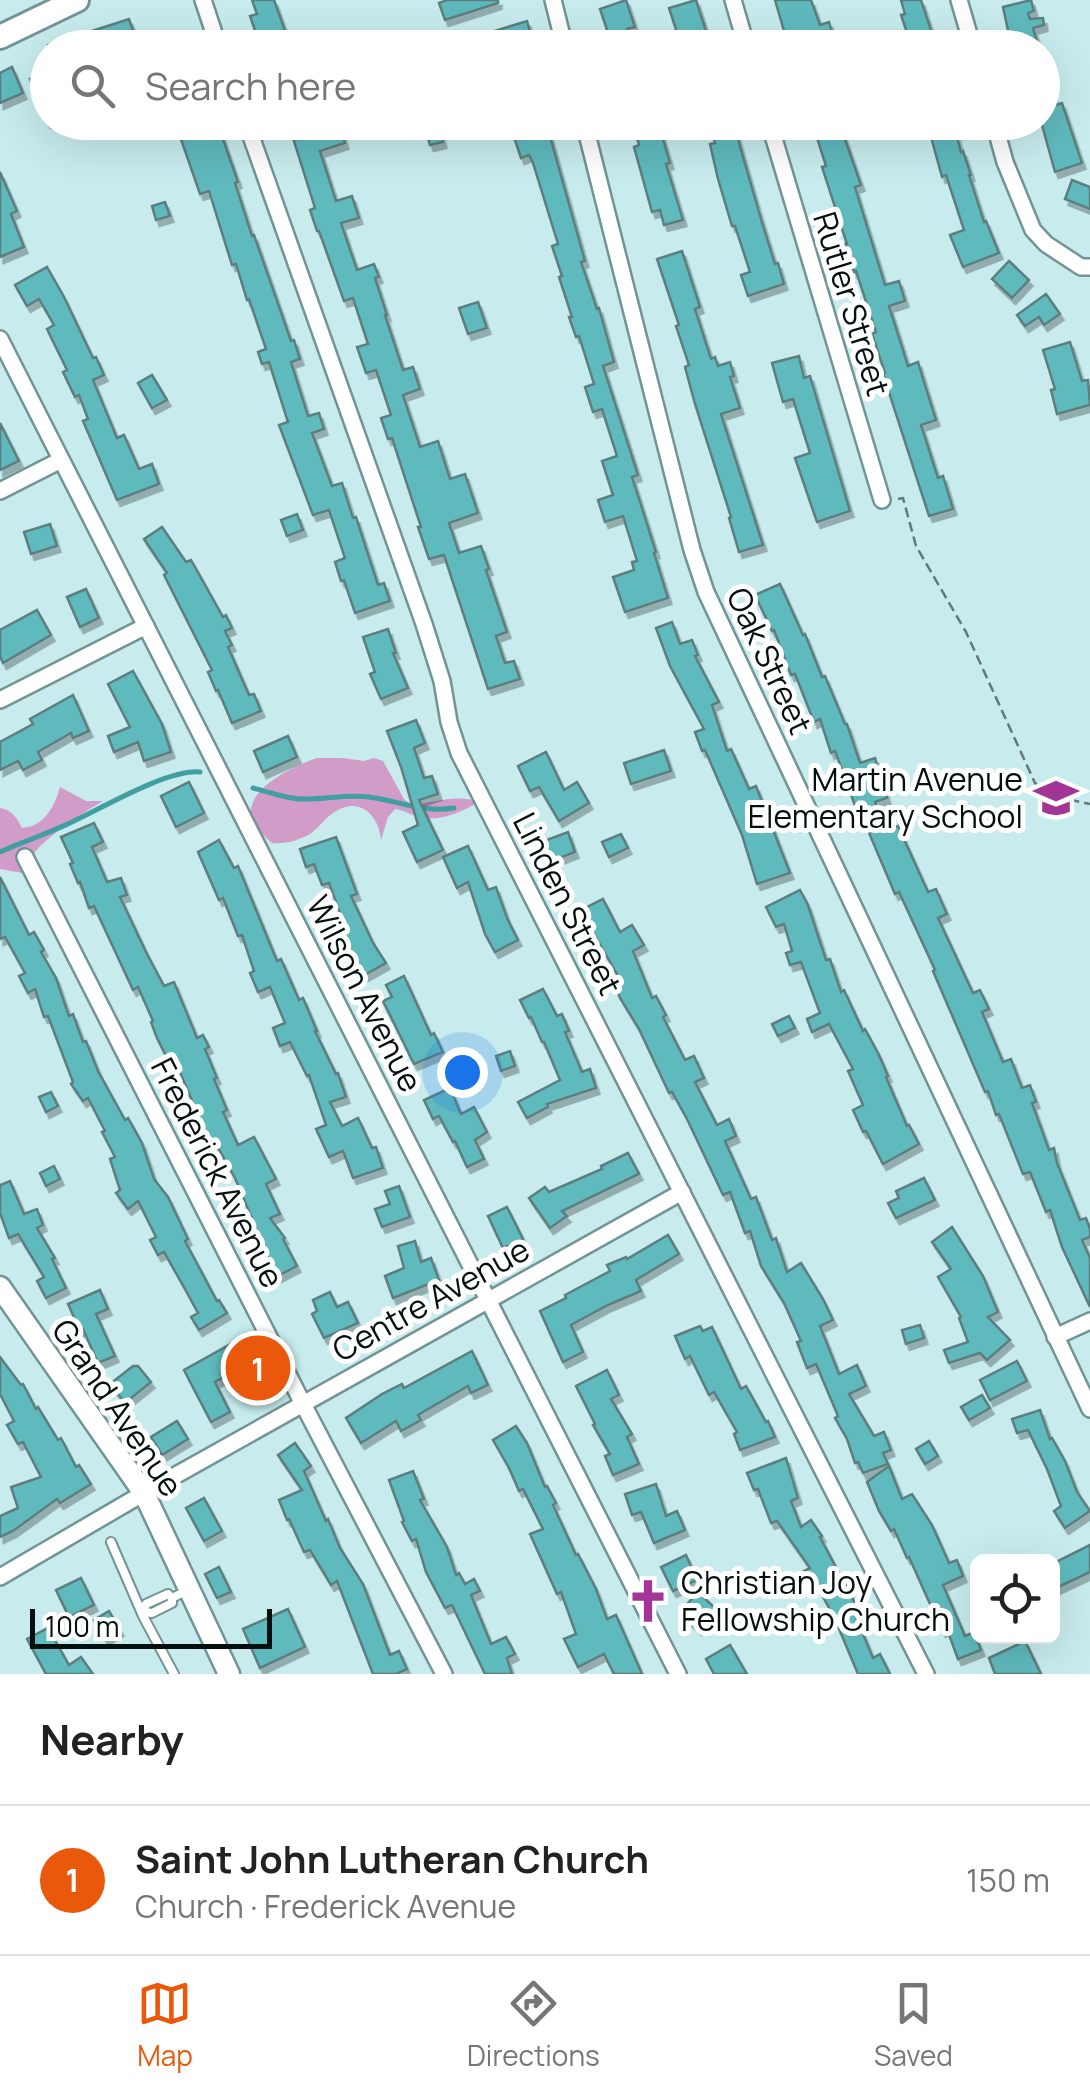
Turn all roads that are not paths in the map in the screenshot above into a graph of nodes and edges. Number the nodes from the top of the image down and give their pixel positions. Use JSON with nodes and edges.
{"nodes":[{"id":1,"x":77,"y":0,"type":"edge"},
{"id":2,"x":203,"y":0,"type":"edge"},
{"id":3,"x":553,"y":0,"type":"edge"},
{"id":4,"x":733,"y":0,"type":"edge"},
{"id":5,"x":959,"y":0,"type":"edge"},
{"id":6,"x":213,"y":30,"type":"edge"},
{"id":7,"x":560,"y":30,"type":"edge"},
{"id":8,"x":742,"y":30,"type":"edge"},
{"id":9,"x":967,"y":30,"type":"edge"},
{"id":10,"x":0,"y":37,"type":"edge"},
{"id":11,"x":252,"y":140,"type":"edge"},
{"id":12,"x":589,"y":140,"type":"edge"},
{"id":13,"x":774,"y":140,"type":"edge"},
{"id":14,"x":999,"y":140,"type":"edge"},
{"id":15,"x":1090,"y":266,"type":"edge"},
{"id":16,"x":0,"y":339,"type":"edge"},
{"id":17,"x":61,"y":460,"type":"junction"},
{"id":18,"x":0,"y":492,"type":"edge"},
{"id":19,"x":882,"y":500,"type":"dead end"},
{"id":20,"x":146,"y":626,"type":"junction"},
{"id":21,"x":0,"y":700,"type":"edge"},
{"id":22,"x":25,"y":857,"type":"dead end"},
{"id":23,"x":682,"y":1192,"type":"junction"},
{"id":24,"x":0,"y":1287,"type":"edge"},
{"id":25,"x":488,"y":1300,"type":"junction"},
{"id":26,"x":1090,"y":1321,"type":"edge"},
{"id":27,"x":1055,"y":1337,"type":"junction"},
{"id":28,"x":303,"y":1404,"type":"junction"},
{"id":29,"x":1090,"y":1410,"type":"edge"},
{"id":30,"x":144,"y":1493,"type":"junction"},
{"id":31,"x":111,"y":1542,"type":"dead end"},
{"id":32,"x":0,"y":1577,"type":"edge"},
{"id":33,"x":180,"y":1594,"type":"junction"},
{"id":34,"x":144,"y":1612,"type":"junction"},
{"id":35,"x":174,"y":1674,"type":"edge"},
{"id":36,"x":229,"y":1674,"type":"edge"},
{"id":37,"x":444,"y":1674,"type":"edge"},
{"id":38,"x":678,"y":1674,"type":"edge"},
{"id":39,"x":926,"y":1674,"type":"edge"}],
"edges":[{"from":1,"to":10,"type":"main road"},
{"from":2,"to":6,"type":"street"},
{"from":3,"to":7,"type":"street"},
{"from":4,"to":8,"type":"street"},
{"from":5,"to":9,"type":"street"},
{"from":11,"to":23,"type":"street","name":"Linden Street"},
{"from":12,"to":27,"type":"street","name":"Oak Street"},
{"from":13,"to":19,"type":"street","name":"Rutler Street"},
{"from":14,"to":15,"type":"street"},
{"from":16,"to":17,"type":"street","name":"Wilson Avenue"},
{"from":17,"to":18,"type":"street"},
{"from":17,"to":20,"type":"street","name":"Wilson Avenue"},
{"from":20,"to":21,"type":"street"},
{"from":20,"to":25,"type":"street","name":"Wilson Avenue"},
{"from":22,"to":28,"type":"street","name":"Frederick Avenue"},
{"from":23,"to":25,"type":"street","name":"Centre Avenue"},
{"from":23,"to":39,"type":"street","name":"Linden Street"},
{"from":24,"to":30,"type":"street","name":"Grand Avenue"},
{"from":25,"to":28,"type":"street","name":"Centre Avenue"},
{"from":25,"to":38,"type":"street","name":"Wilson Avenue"},
{"from":26,"to":27,"type":"street"},
{"from":27,"to":29,"type":"street","name":"Oak Street"},
{"from":28,"to":30,"type":"street","name":"Centre Avenue"},
{"from":28,"to":37,"type":"street","name":"Frederick Avenue"},
{"from":30,"to":32,"type":"street","name":"Centre Avenue"},
{"from":30,"to":33,"type":"street","name":"Grand Avenue"},
{"from":31,"to":34,"type":"lane"},
{"from":33,"to":34,"type":"lane"},
{"from":33,"to":36,"type":"street","name":"Grand Avenue"},
{"from":34,"to":35,"type":"lane"}]}
